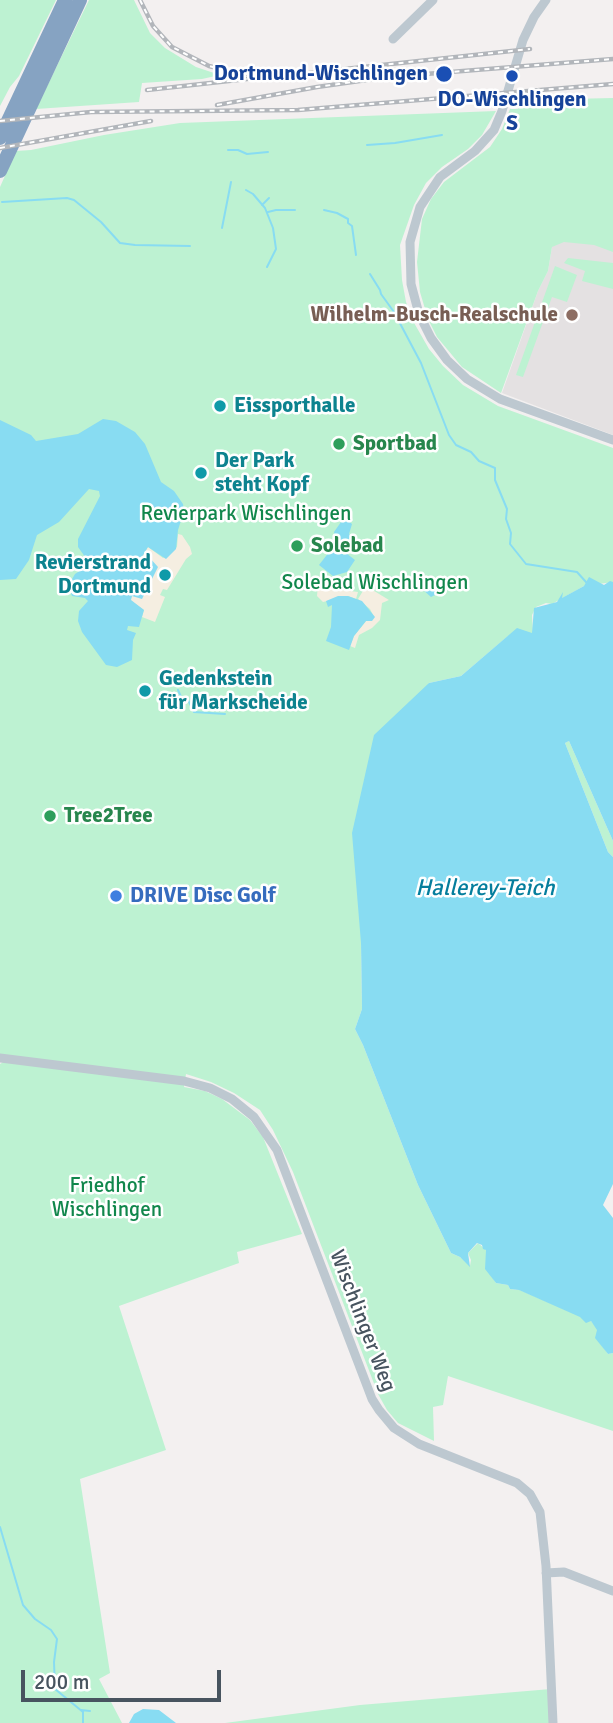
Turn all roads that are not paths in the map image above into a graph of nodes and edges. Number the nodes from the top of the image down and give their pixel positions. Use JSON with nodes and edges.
{"nodes":[{"id":1,"x":65,"y":0,"type":"edge"},
{"id":2,"x":80,"y":0,"type":"edge"},
{"id":3,"x":433,"y":0,"type":"edge"},
{"id":4,"x":546,"y":0,"type":"edge"},
{"id":5,"x":393,"y":39,"type":"dead end"},
{"id":6,"x":0,"y":138,"type":"edge"},
{"id":7,"x":0,"y":171,"type":"edge"},
{"id":8,"x":613,"y":440,"type":"edge"},
{"id":9,"x":0,"y":1058,"type":"edge"},
{"id":10,"x":546,"y":1573,"type":"junction"},
{"id":11,"x":613,"y":1591,"type":"edge"},
{"id":12,"x":553,"y":1723,"type":"edge"}],
"edges":[{"from":1,"to":6,"type":"highway"},
{"from":2,"to":7,"type":"highway"},
{"from":3,"to":5,"type":"street"},
{"from":4,"to":8,"type":"street"},
{"from":9,"to":10,"type":"street","name":"Wischlinger Weg"},
{"from":10,"to":11,"type":"street"},
{"from":10,"to":12,"type":"street","name":"Wischlinger Weg"}]}
